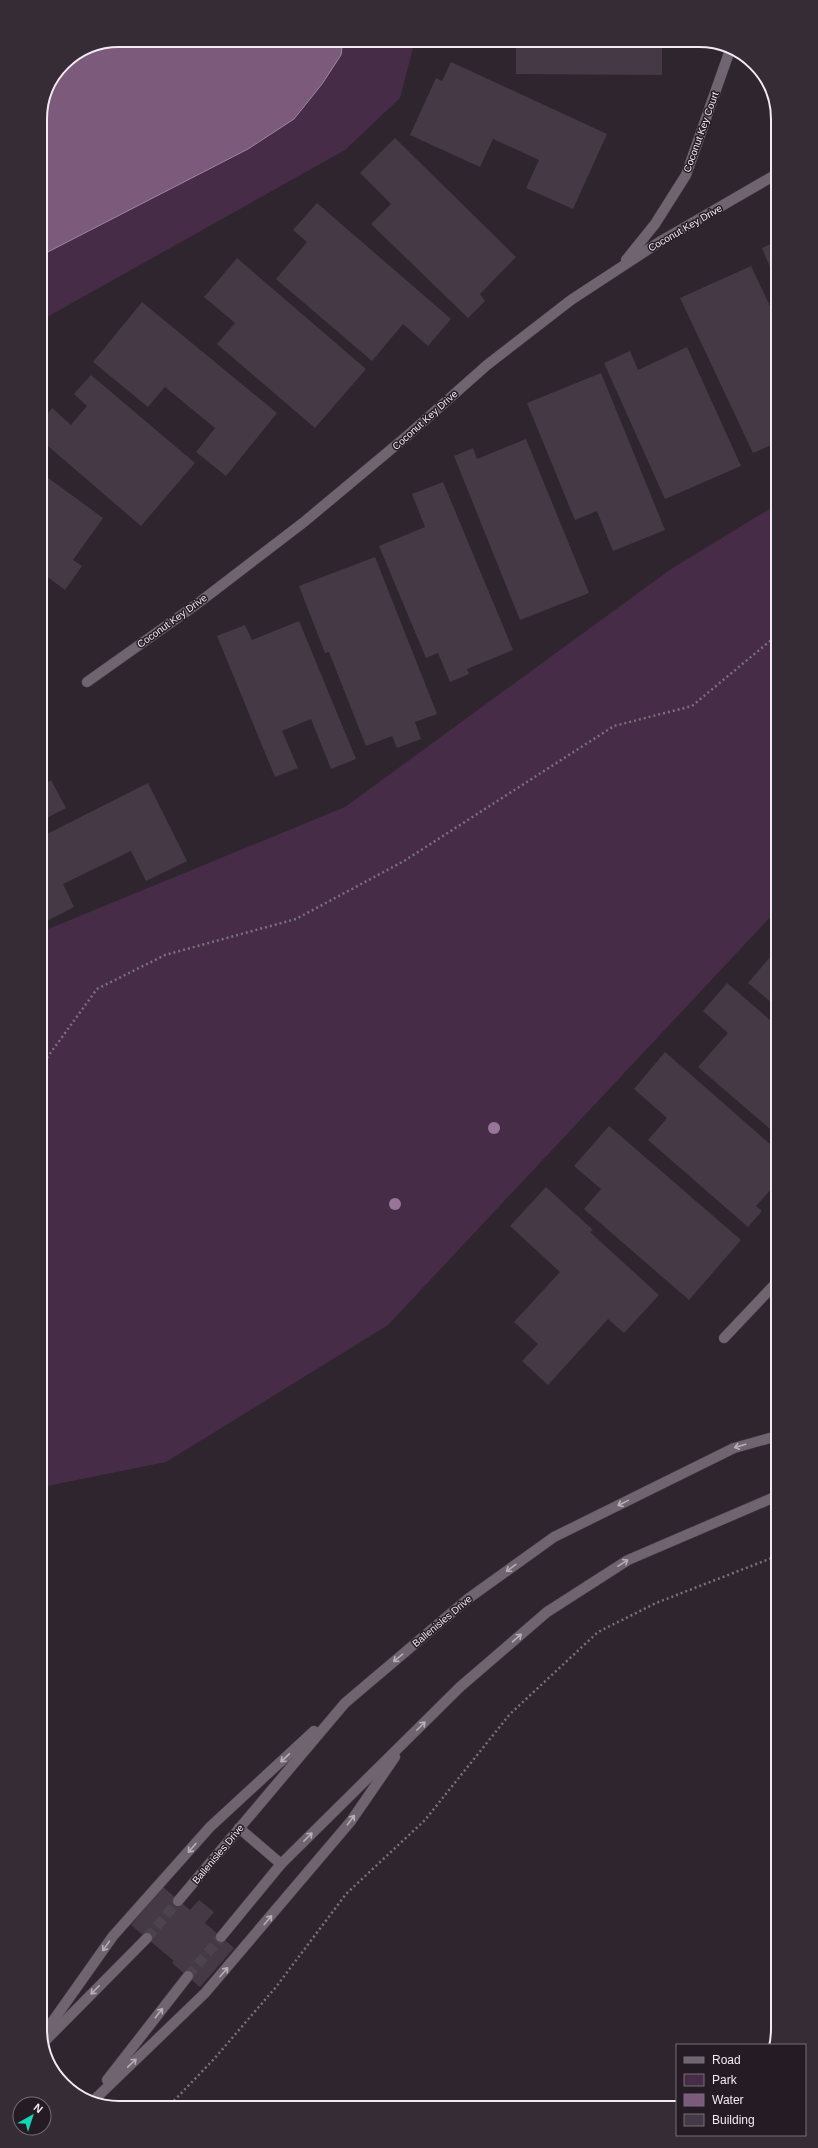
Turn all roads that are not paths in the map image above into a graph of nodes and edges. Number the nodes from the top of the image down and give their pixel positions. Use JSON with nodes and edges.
{"nodes":[{"id":1,"x":729,"y":53,"type":"edge"},
{"id":2,"x":771,"y":177,"type":"edge"},
{"id":3,"x":620,"y":268,"type":"junction"},
{"id":4,"x":87,"y":682,"type":"dead end"},
{"id":5,"x":771,"y":1288,"type":"edge"},
{"id":6,"x":724,"y":1338,"type":"dead end"},
{"id":7,"x":771,"y":1438,"type":"edge"},
{"id":8,"x":771,"y":1499,"type":"edge"},
{"id":9,"x":345,"y":1703,"type":"junction"},
{"id":10,"x":409,"y":1737,"type":"junction"},
{"id":11,"x":239,"y":1828,"type":"junction"},
{"id":12,"x":280,"y":1864,"type":"junction"},
{"id":13,"x":178,"y":1901,"type":"tunnel mouth"},
{"id":14,"x":221,"y":1937,"type":"tunnel mouth"},
{"id":15,"x":147,"y":1938,"type":"tunnel mouth"},
{"id":16,"x":188,"y":1976,"type":"tunnel mouth"},
{"id":17,"x":47,"y":2029,"type":"edge"},
{"id":18,"x":48,"y":2037,"type":"edge"},
{"id":19,"x":95,"y":2097,"type":"edge"},
{"id":20,"x":96,"y":2097,"type":"edge"}],
"edges":[{"from":1,"to":3,"type":"street","name":"Coconut Key Court"},
{"from":2,"to":3,"type":"street","name":"Coconut Key Drive"},
{"from":3,"to":4,"type":"street","name":"Coconut Key Drive"},
{"from":5,"to":6,"type":"street"},
{"from":7,"to":9,"type":"street","name":"Ballenisles Drive","one_way":true},
{"from":10,"to":8,"type":"street","one_way":true},
{"from":9,"to":11,"type":"street","name":"Ballenisles Drive"},
{"from":9,"to":17,"type":"street","one_way":true},
{"from":12,"to":10,"type":"street","one_way":true},
{"from":20,"to":10,"type":"street","one_way":true},
{"from":11,"to":12,"type":"street"},
{"from":11,"to":13,"type":"street","name":"Ballenisles Drive"},
{"from":12,"to":14,"type":"street"},
{"from":15,"to":18,"type":"street","one_way":true},
{"from":19,"to":16,"type":"street","one_way":true}]}
